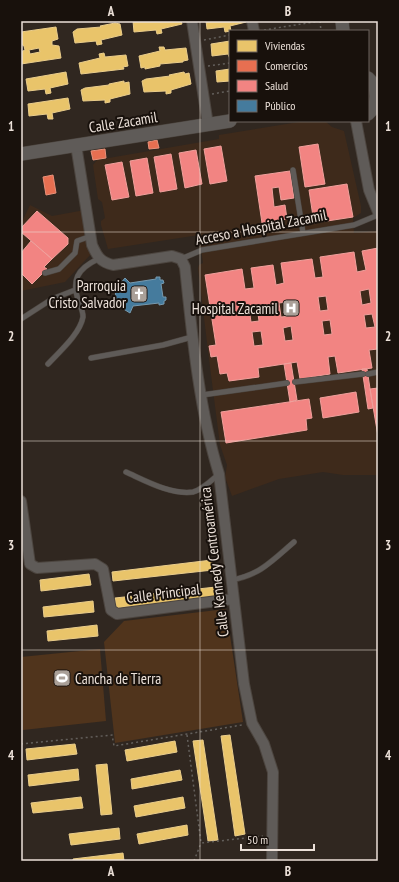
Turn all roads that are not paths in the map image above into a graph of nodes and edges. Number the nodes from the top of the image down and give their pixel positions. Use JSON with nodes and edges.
{"nodes":[{"id":1,"x":192,"y":21,"type":"edge"},
{"id":2,"x":374,"y":84,"type":"edge"},
{"id":3,"x":377,"y":101,"type":"edge"},
{"id":4,"x":369,"y":113,"type":"edge"},
{"id":5,"x":229,"y":121,"type":"edge"},
{"id":6,"x":356,"y":122,"type":"edge"},
{"id":7,"x":208,"y":125,"type":"junction"},
{"id":8,"x":76,"y":145,"type":"junction"},
{"id":9,"x":21,"y":154,"type":"edge"},
{"id":10,"x":293,"y":170,"type":"dead end"},
{"id":11,"x":378,"y":214,"type":"edge"},
{"id":12,"x":303,"y":232,"type":"junction"},
{"id":13,"x":91,"y":236,"type":"junction"},
{"id":14,"x":98,"y":259,"type":"junction"},
{"id":15,"x":181,"y":259,"type":"junction"},
{"id":16,"x":45,"y":274,"type":"dead end"},
{"id":17,"x":75,"y":290,"type":"junction"},
{"id":18,"x":21,"y":319,"type":"edge"},
{"id":19,"x":192,"y":337,"type":"junction"},
{"id":20,"x":91,"y":358,"type":"dead end"},
{"id":21,"x":48,"y":364,"type":"dead end"},
{"id":22,"x":378,"y":372,"type":"edge"},
{"id":23,"x":295,"y":382,"type":"dead end"},
{"id":24,"x":287,"y":383,"type":"dead end"},
{"id":25,"x":202,"y":395,"type":"junction"},
{"id":26,"x":126,"y":472,"type":"dead end"},
{"id":27,"x":219,"y":474,"type":"junction"},
{"id":28,"x":21,"y":501,"type":"edge"},
{"id":29,"x":23,"y":531,"type":"edge"},
{"id":30,"x":294,"y":542,"type":"dead end"},
{"id":31,"x":231,"y":580,"type":"junction"},
{"id":32,"x":233,"y":599,"type":"junction"},
{"id":33,"x":272,"y":861,"type":"edge"}],
"edges":[{"from":1,"to":7,"type":"street"},
{"from":2,"to":3,"type":"street"},
{"from":3,"to":4,"type":"street"},
{"from":5,"to":7,"type":"street","name":"Calle Zacamil"},
{"from":6,"to":11,"type":"street"},
{"from":7,"to":8,"type":"street","name":"Calle Zacamil"},
{"from":8,"to":9,"type":"street","name":"Calle Zacamil"},
{"from":8,"to":13,"type":"street"},
{"from":10,"to":12,"type":"lane"},
{"from":11,"to":12,"type":"lane","name":"Acceso a Hospital Zacamil"},
{"from":12,"to":15,"type":"lane","name":"Acceso a Hospital Zacamil"},
{"from":13,"to":14,"type":"street"},
{"from":13,"to":16,"type":"lane"},
{"from":14,"to":15,"type":"street","name":"Acceso a Hospital Zacamil"},
{"from":14,"to":17,"type":"lane"},
{"from":15,"to":19,"type":"street","name":"Calle Kennedy Centroamérica"},
{"from":17,"to":18,"type":"lane"},
{"from":17,"to":21,"type":"lane"},
{"from":19,"to":20,"type":"lane"},
{"from":19,"to":25,"type":"street","name":"Calle Kennedy Centroamérica"},
{"from":22,"to":23,"type":"lane"},
{"from":24,"to":25,"type":"lane"},
{"from":25,"to":27,"type":"street","name":"Calle Kennedy Centroamérica"},
{"from":26,"to":27,"type":"lane"},
{"from":27,"to":31,"type":"street","name":"Calle Kennedy Centroamérica"},
{"from":28,"to":29,"type":"street","name":"Calle Principal"},
{"from":29,"to":32,"type":"street","name":"Calle Principal"},
{"from":30,"to":31,"type":"lane"},
{"from":31,"to":32,"type":"street","name":"Calle Kennedy Centroamérica"},
{"from":32,"to":33,"type":"street","name":"Calle Kennedy Centroamérica"}]}
